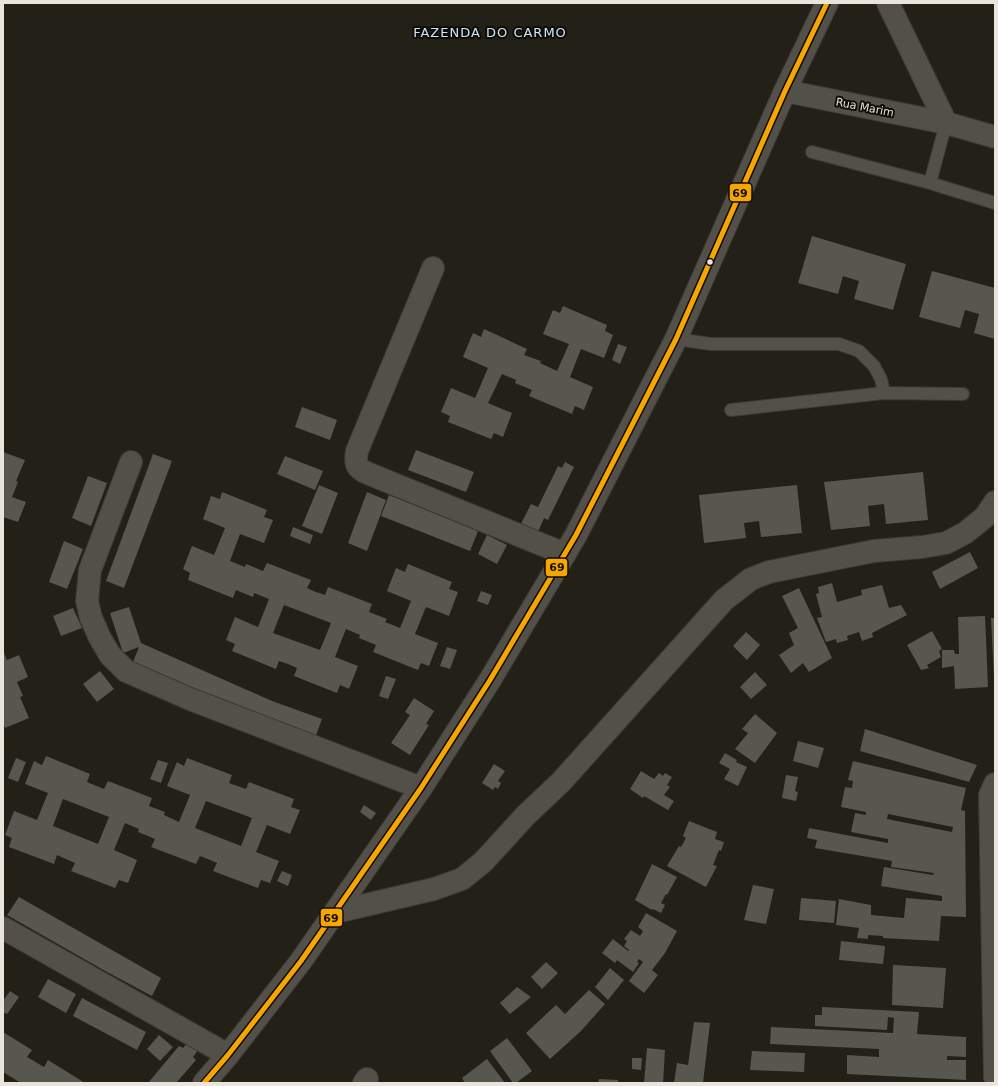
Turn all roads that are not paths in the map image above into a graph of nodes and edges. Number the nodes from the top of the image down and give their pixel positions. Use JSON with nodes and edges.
{"nodes":[{"id":1,"x":826,"y":3,"type":"edge"},
{"id":2,"x":888,"y":3,"type":"edge"},
{"id":3,"x":785,"y":91,"type":"junction"},
{"id":4,"x":946,"y":123,"type":"junction"},
{"id":5,"x":995,"y":137,"type":"edge"},
{"id":6,"x":812,"y":152,"type":"dead end"},
{"id":7,"x":930,"y":183,"type":"junction"},
{"id":8,"x":995,"y":203,"type":"edge"},
{"id":9,"x":433,"y":268,"type":"dead end"},
{"id":10,"x":676,"y":339,"type":"junction"},
{"id":11,"x":884,"y":393,"type":"junction"},
{"id":12,"x":963,"y":394,"type":"dead end"},
{"id":13,"x":731,"y":410,"type":"dead end"},
{"id":14,"x":131,"y":462,"type":"dead end"},
{"id":15,"x":995,"y":502,"type":"edge"},
{"id":16,"x":565,"y":554,"type":"junction"},
{"id":17,"x":995,"y":784,"type":"edge"},
{"id":18,"x":421,"y":788,"type":"junction"},
{"id":19,"x":336,"y":912,"type":"junction"},
{"id":20,"x":3,"y":928,"type":"edge"},
{"id":21,"x":228,"y":1055,"type":"junction"},
{"id":22,"x":995,"y":1077,"type":"edge"},
{"id":23,"x":204,"y":1083,"type":"edge"}],
"edges":[{"from":1,"to":3,"type":"street"},
{"from":2,"to":4,"type":"street"},
{"from":3,"to":4,"type":"street","name":"Rua Marim"},
{"from":3,"to":10,"type":"street"},
{"from":4,"to":5,"type":"street","name":"Rua Marim"},
{"from":4,"to":7,"type":"lane"},
{"from":6,"to":7,"type":"lane"},
{"from":7,"to":8,"type":"lane"},
{"from":9,"to":16,"type":"street"},
{"from":10,"to":11,"type":"lane"},
{"from":10,"to":16,"type":"street"},
{"from":11,"to":12,"type":"lane"},
{"from":11,"to":13,"type":"lane"},
{"from":14,"to":18,"type":"street"},
{"from":15,"to":19,"type":"street"},
{"from":16,"to":18,"type":"street"},
{"from":17,"to":22,"type":"street"},
{"from":18,"to":19,"type":"street"},
{"from":19,"to":21,"type":"street"},
{"from":20,"to":21,"type":"street"},
{"from":21,"to":23,"type":"street"}]}
